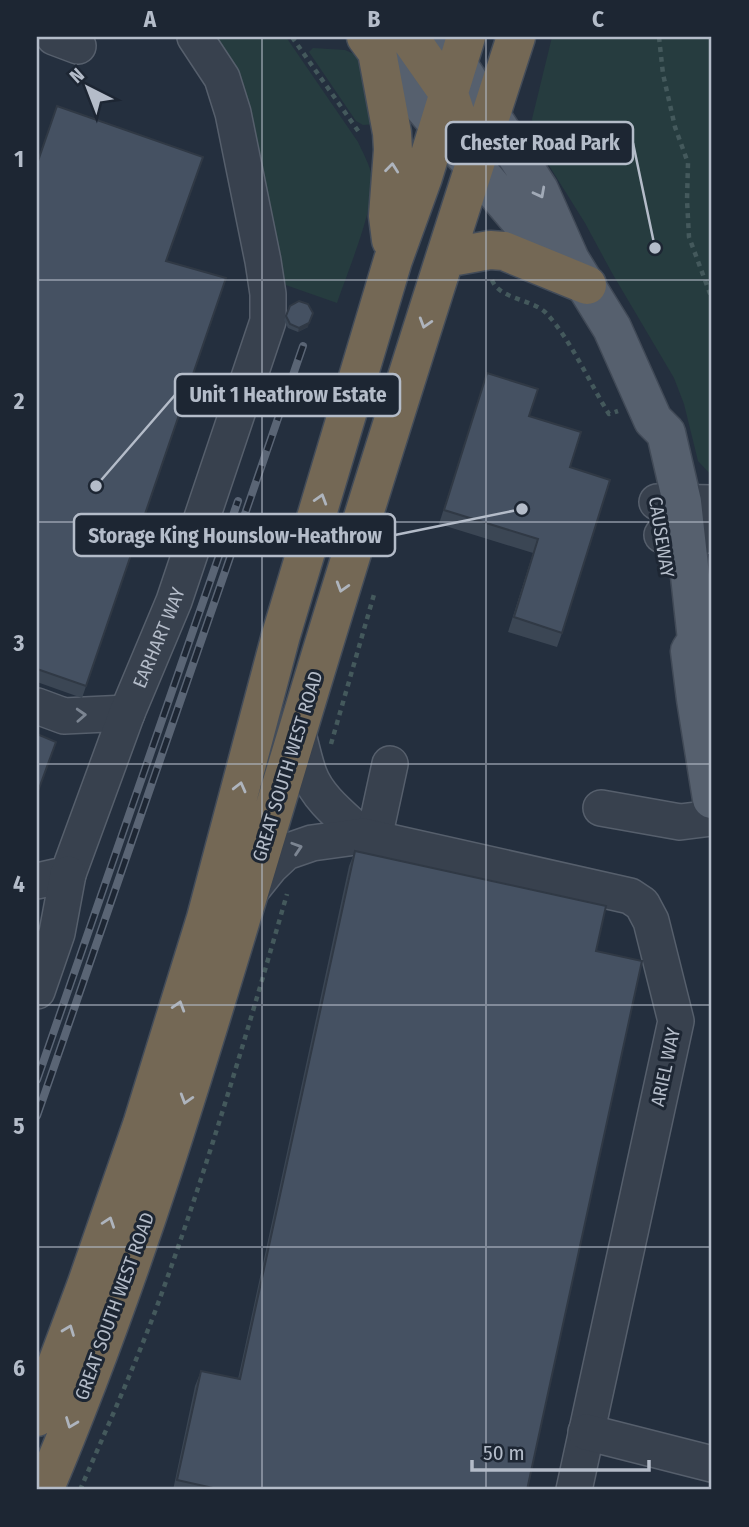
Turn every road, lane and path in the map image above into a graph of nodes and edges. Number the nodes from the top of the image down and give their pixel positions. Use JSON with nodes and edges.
{"nodes":[{"id":1,"x":195,"y":37,"type":"edge"},
{"id":2,"x":292,"y":37,"type":"edge"},
{"id":3,"x":516,"y":37,"type":"edge"},
{"id":4,"x":659,"y":37,"type":"edge"},
{"id":5,"x":384,"y":42,"type":"edge"},
{"id":6,"x":450,"y":71,"type":"edge"},
{"id":7,"x":491,"y":115,"type":"junction"},
{"id":8,"x":361,"y":134,"type":"dead end"},
{"id":9,"x":474,"y":164,"type":"junction"},
{"id":10,"x":445,"y":258,"type":"junction"},
{"id":11,"x":393,"y":260,"type":"junction"},
{"id":12,"x":579,"y":272,"type":"junction"},
{"id":13,"x":492,"y":278,"type":"dead end"},
{"id":14,"x":712,"y":299,"type":"edge"},
{"id":15,"x":609,"y":414,"type":"dead end"},
{"id":16,"x":685,"y":518,"type":"edge"},
{"id":17,"x":37,"y":706,"type":"edge"},
{"id":18,"x":127,"y":713,"type":"junction"},
{"id":19,"x":297,"y":730,"type":"junction"},
{"id":20,"x":390,"y":764,"type":"dead end"},
{"id":21,"x":712,"y":799,"type":"edge"},
{"id":22,"x":601,"y":808,"type":"dead end"},
{"id":23,"x":712,"y":818,"type":"edge"},
{"id":24,"x":368,"y":837,"type":"junction"},
{"id":25,"x":52,"y":878,"type":"edge"},
{"id":26,"x":249,"y":893,"type":"junction"},
{"id":27,"x":37,"y":991,"type":"edge"},
{"id":28,"x":37,"y":1417,"type":"edge"},
{"id":29,"x":586,"y":1432,"type":"junction"},
{"id":30,"x":712,"y":1464,"type":"edge"},
{"id":31,"x":44,"y":1490,"type":"edge"},
{"id":32,"x":574,"y":1490,"type":"edge"}],
"edges":[{"from":1,"to":18,"type":"street","name":"EARHART WAY"},
{"from":2,"to":8,"type":"path"},
{"from":3,"to":7,"type":"highway","name":"GREAT SOUTH WEST ROAD"},
{"from":4,"to":14,"type":"path"},
{"from":5,"to":6,"type":"highway"},
{"from":11,"to":5,"type":"highway","one_way":true},
{"from":6,"to":7,"type":"main road","name":"CAUSEWAY"},
{"from":6,"to":9,"type":"highway"},
{"from":6,"to":11,"type":"highway","name":"GREAT SOUTH WEST ROAD"},
{"from":7,"to":9,"type":"highway","name":"GREAT SOUTH WEST ROAD"},
{"from":7,"to":12,"type":"main road","name":"CAUSEWAY","one_way":true},
{"from":9,"to":10,"type":"highway","name":"GREAT SOUTH WEST ROAD"},
{"from":9,"to":12,"type":"main road","name":"CAUSEWAY"},
{"from":10,"to":12,"type":"highway"},
{"from":10,"to":19,"type":"highway","name":"GREAT SOUTH WEST ROAD","one_way":true},
{"from":28,"to":11,"type":"highway","name":"GREAT SOUTH WEST ROAD","one_way":true},
{"from":12,"to":16,"type":"main road","name":"CAUSEWAY"},
{"from":13,"to":15,"type":"path"},
{"from":16,"to":21,"type":"main road","name":"CAUSEWAY"},
{"from":17,"to":18,"type":"street","one_way":true},
{"from":18,"to":25,"type":"street","name":"EARHART WAY"},
{"from":19,"to":24,"type":"street"},
{"from":19,"to":26,"type":"highway","name":"GREAT SOUTH WEST ROAD"},
{"from":20,"to":24,"type":"street"},
{"from":22,"to":23,"type":"street"},
{"from":26,"to":24,"type":"street","name":"ARIEL WAY","one_way":true},
{"from":24,"to":29,"type":"street","name":"ARIEL WAY"},
{"from":25,"to":27,"type":"street","name":"EARHART WAY"},
{"from":26,"to":31,"type":"highway","name":"GREAT SOUTH WEST ROAD","one_way":true},
{"from":29,"to":30,"type":"street"},
{"from":29,"to":32,"type":"street","name":"ARIEL WAY"}]}
